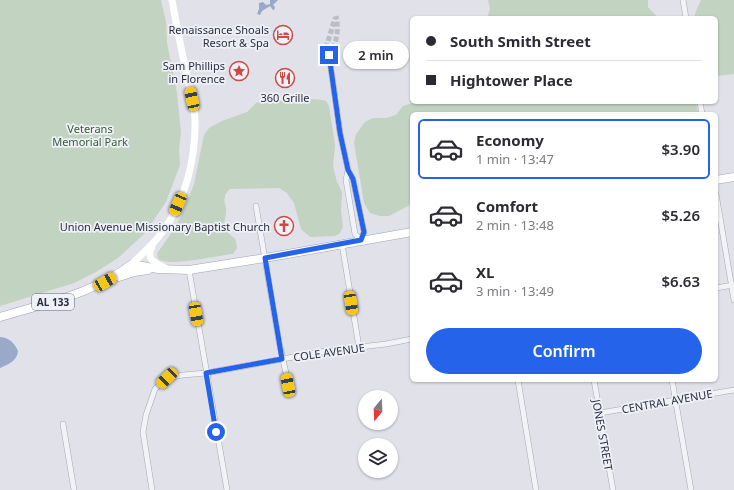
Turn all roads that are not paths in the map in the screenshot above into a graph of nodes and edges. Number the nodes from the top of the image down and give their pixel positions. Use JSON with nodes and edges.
{"nodes":[{"id":1,"x":172,"y":0,"type":"edge"},
{"id":2,"x":683,"y":0,"type":"edge"},
{"id":3,"x":686,"y":16,"type":"edge"},
{"id":4,"x":329,"y":55,"type":"dead end"},
{"id":5,"x":348,"y":170,"type":"junction"},
{"id":6,"x":734,"y":177,"type":"edge"},
{"id":7,"x":718,"y":180,"type":"edge"},
{"id":8,"x":718,"y":205,"type":"edge"},
{"id":9,"x":256,"y":206,"type":"dead end"},
{"id":10,"x":410,"y":232,"type":"edge"},
{"id":11,"x":361,"y":240,"type":"junction"},
{"id":12,"x":155,"y":242,"type":"junction"},
{"id":13,"x":342,"y":244,"type":"junction"},
{"id":14,"x":265,"y":258,"type":"junction"},
{"id":15,"x":132,"y":264,"type":"junction"},
{"id":16,"x":158,"y":269,"type":"junction"},
{"id":17,"x":171,"y":270,"type":"junction"},
{"id":18,"x":189,"y":270,"type":"junction"},
{"id":19,"x":105,"y":282,"type":"junction"},
{"id":20,"x":733,"y":285,"type":"edge"},
{"id":21,"x":718,"y":288,"type":"edge"},
{"id":22,"x":734,"y":300,"type":"edge"},
{"id":23,"x":0,"y":317,"type":"edge"},
{"id":24,"x":410,"y":339,"type":"edge"},
{"id":25,"x":359,"y":347,"type":"junction"},
{"id":26,"x":282,"y":359,"type":"junction"},
{"id":27,"x":206,"y":373,"type":"junction"},
{"id":28,"x":518,"y":382,"type":"edge"},
{"id":29,"x":594,"y":382,"type":"edge"},
{"id":30,"x":672,"y":382,"type":"edge"},
{"id":31,"x":734,"y":390,"type":"edge"},
{"id":32,"x":290,"y":391,"type":"dead end"},
{"id":33,"x":675,"y":400,"type":"junction"},
{"id":34,"x":600,"y":413,"type":"junction"},
{"id":35,"x":63,"y":424,"type":"dead end"},
{"id":36,"x":74,"y":490,"type":"edge"},
{"id":37,"x":152,"y":490,"type":"edge"},
{"id":38,"x":226,"y":490,"type":"edge"},
{"id":39,"x":536,"y":490,"type":"edge"},
{"id":40,"x":613,"y":490,"type":"edge"},
{"id":41,"x":690,"y":490,"type":"edge"}],
"edges":[{"from":1,"to":12,"type":"main road"},
{"from":2,"to":3,"type":"street"},
{"from":4,"to":5,"type":"street"},
{"from":5,"to":11,"type":"street"},
{"from":5,"to":11,"type":"street"},
{"from":6,"to":7,"type":"main road"},
{"from":8,"to":20,"type":"street"},
{"from":9,"to":14,"type":"street"},
{"from":10,"to":11,"type":"main road"},
{"from":11,"to":13,"type":"main road"},
{"from":12,"to":15,"type":"main road"},
{"from":12,"to":17,"type":"main road"},
{"from":13,"to":14,"type":"main road"},
{"from":13,"to":25,"type":"street"},
{"from":14,"to":18,"type":"main road"},
{"from":14,"to":26,"type":"street"},
{"from":15,"to":16,"type":"main road"},
{"from":15,"to":19,"type":"main road","number":"AL 133"},
{"from":16,"to":17,"type":"main road"},
{"from":16,"to":19,"type":"main road"},
{"from":17,"to":18,"type":"main road"},
{"from":18,"to":27,"type":"street"},
{"from":19,"to":23,"type":"main road","number":"AL 133"},
{"from":20,"to":21,"type":"street"},
{"from":20,"to":22,"type":"street"},
{"from":24,"to":25,"type":"street","name":"COLE AVENUE"},
{"from":25,"to":26,"type":"street","name":"COLE AVENUE"},
{"from":26,"to":27,"type":"street","name":"COLE AVENUE"},
{"from":26,"to":32,"type":"street"},
{"from":27,"to":37,"type":"street","name":"COLE AVENUE"},
{"from":27,"to":38,"type":"street"},
{"from":28,"to":39,"type":"street"},
{"from":29,"to":34,"type":"street","name":"JONES STREET"},
{"from":30,"to":33,"type":"street"},
{"from":31,"to":33,"type":"street","name":"CENTRAL AVENUE"},
{"from":33,"to":34,"type":"street","name":"CENTRAL AVENUE"},
{"from":33,"to":41,"type":"street"},
{"from":34,"to":40,"type":"street","name":"JONES STREET"},
{"from":35,"to":36,"type":"street"}]}
